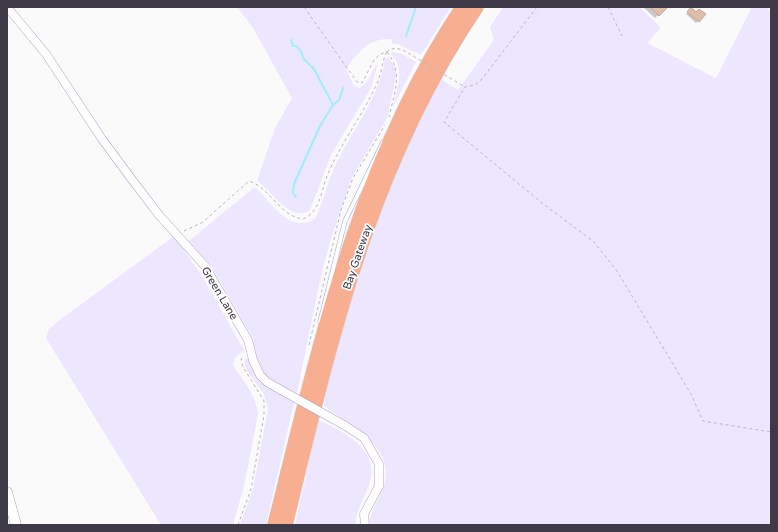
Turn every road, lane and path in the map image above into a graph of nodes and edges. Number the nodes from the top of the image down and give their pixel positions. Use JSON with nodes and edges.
{"nodes":[{"id":1,"x":7,"y":7,"type":"edge"},
{"id":2,"x":304,"y":7,"type":"edge"},
{"id":3,"x":462,"y":7,"type":"edge"},
{"id":4,"x":477,"y":7,"type":"edge"},
{"id":5,"x":537,"y":7,"type":"edge"},
{"id":6,"x":608,"y":7,"type":"edge"},
{"id":7,"x":622,"y":36,"type":"dead end"},
{"id":8,"x":387,"y":51,"type":"junction"},
{"id":9,"x":465,"y":87,"type":"junction"},
{"id":10,"x":389,"y":119,"type":"dead end"},
{"id":11,"x":178,"y":236,"type":"junction"},
{"id":12,"x":251,"y":352,"type":"junction"},
{"id":13,"x":771,"y":432,"type":"edge"},
{"id":14,"x":7,"y":492,"type":"edge"},
{"id":15,"x":16,"y":525,"type":"edge"},
{"id":16,"x":238,"y":525,"type":"edge"},
{"id":17,"x":274,"y":525,"type":"edge"},
{"id":18,"x":286,"y":525,"type":"edge"},
{"id":19,"x":364,"y":525,"type":"edge"}],
"edges":[{"from":1,"to":11,"type":"street","name":"Green Lane"},
{"from":2,"to":8,"type":"path"},
{"from":3,"to":17,"type":"highway","name":"Bay Gateway"},
{"from":4,"to":18,"type":"highway","name":"Bay Gateway"},
{"from":5,"to":9,"type":"path"},
{"from":6,"to":7,"type":"path"},
{"from":8,"to":9,"type":"path","bridge":true},
{"from":8,"to":10,"type":"path"},
{"from":8,"to":11,"type":"path"},
{"from":9,"to":13,"type":"path"},
{"from":11,"to":12,"type":"street","name":"Green Lane"},
{"from":12,"to":16,"type":"path"},
{"from":12,"to":19,"type":"street","name":"Green Lane","bridge":true},
{"from":14,"to":15,"type":"street"}]}
